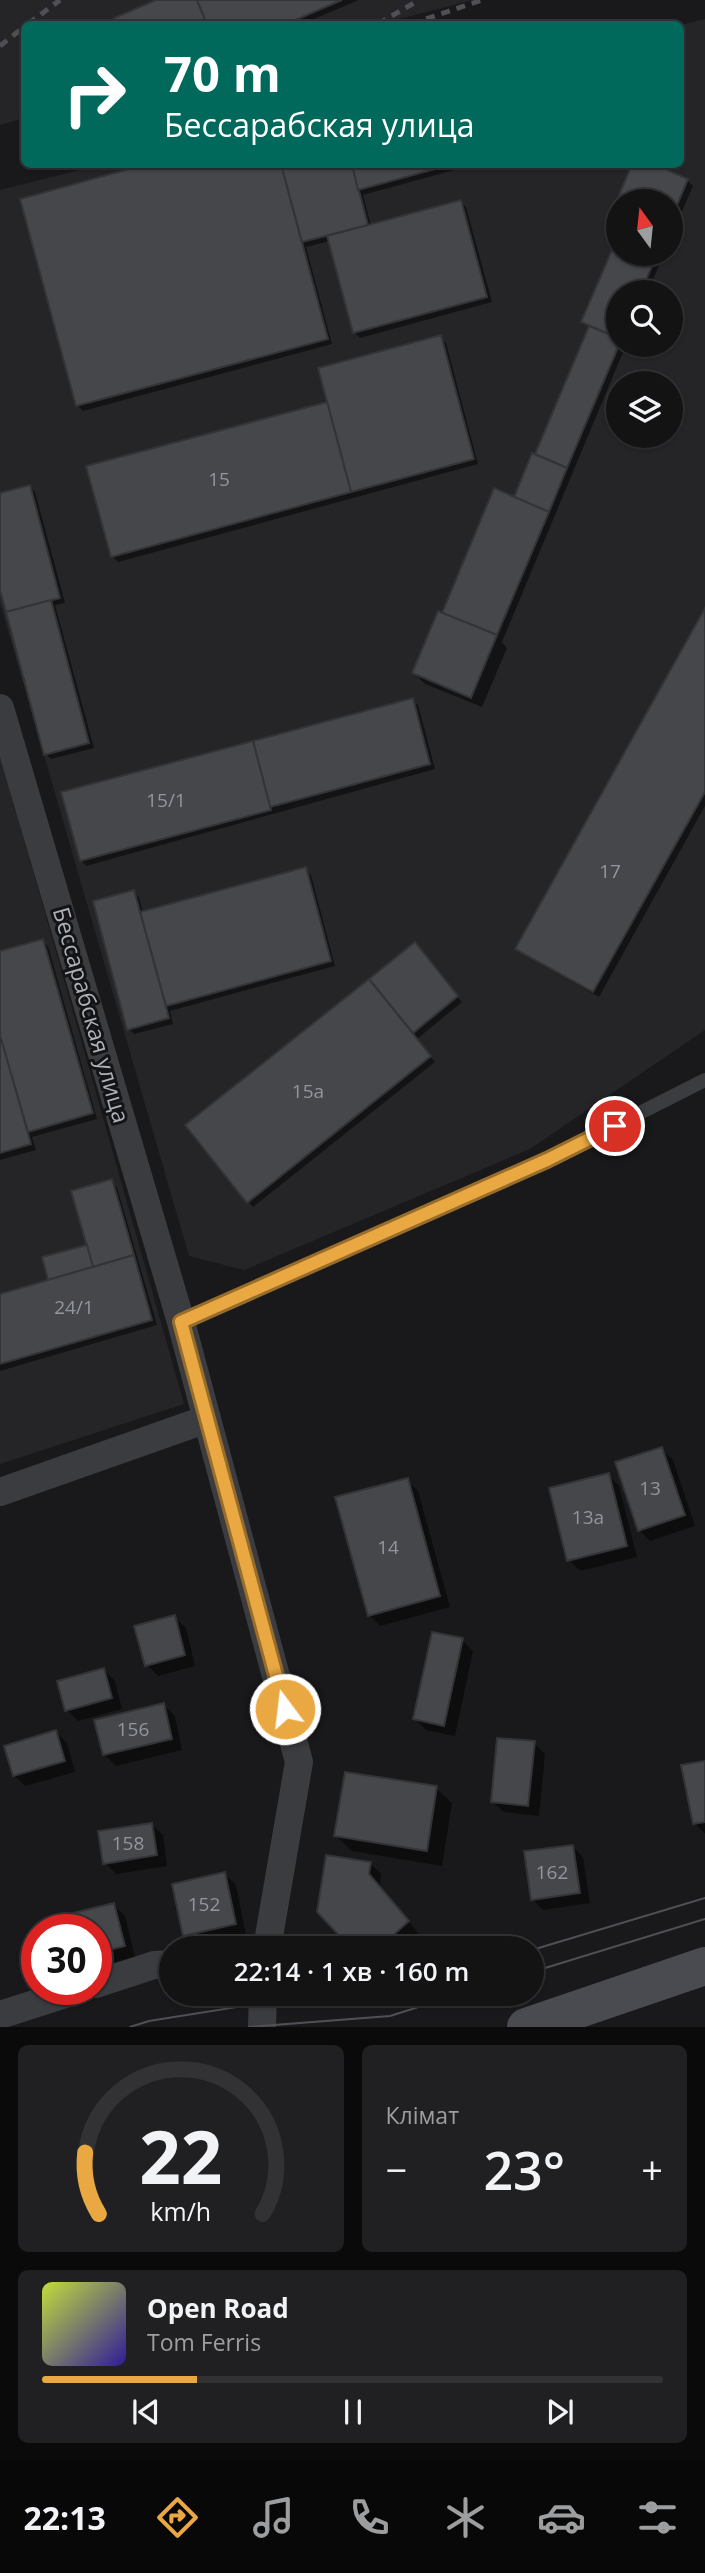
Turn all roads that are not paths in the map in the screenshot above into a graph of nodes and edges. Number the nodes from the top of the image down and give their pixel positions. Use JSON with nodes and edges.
{"nodes":[{"id":1,"x":0,"y":708,"type":"edge"},
{"id":2,"x":705,"y":1080,"type":"edge"},
{"id":3,"x":181,"y":1322,"type":"junction"},
{"id":4,"x":207,"y":1419,"type":"junction"},
{"id":5,"x":0,"y":1492,"type":"edge"},
{"id":6,"x":269,"y":1936,"type":"edge"},
{"id":7,"x":159,"y":1965,"type":"edge"},
{"id":8,"x":705,"y":1966,"type":"edge"},
{"id":9,"x":112,"y":1979,"type":"edge"},
{"id":10,"x":31,"y":2005,"type":"edge"},
{"id":11,"x":263,"y":2006,"type":"edge"},
{"id":12,"x":0,"y":2015,"type":"edge"},
{"id":13,"x":262,"y":2027,"type":"edge"},
{"id":14,"x":526,"y":2027,"type":"edge"}],
"edges":[{"from":1,"to":3,"type":"street","name":"Бессарабская улица"},
{"from":2,"to":3,"type":"lane"},
{"from":3,"to":4,"type":"street","name":"Бессарабская улица"},
{"from":4,"to":5,"type":"street"},
{"from":4,"to":6,"type":"street","name":"Бессарабская улица"},
{"from":7,"to":9,"type":"street"},
{"from":8,"to":14,"type":"main road"},
{"from":10,"to":12,"type":"street"},
{"from":11,"to":13,"type":"street"}]}
